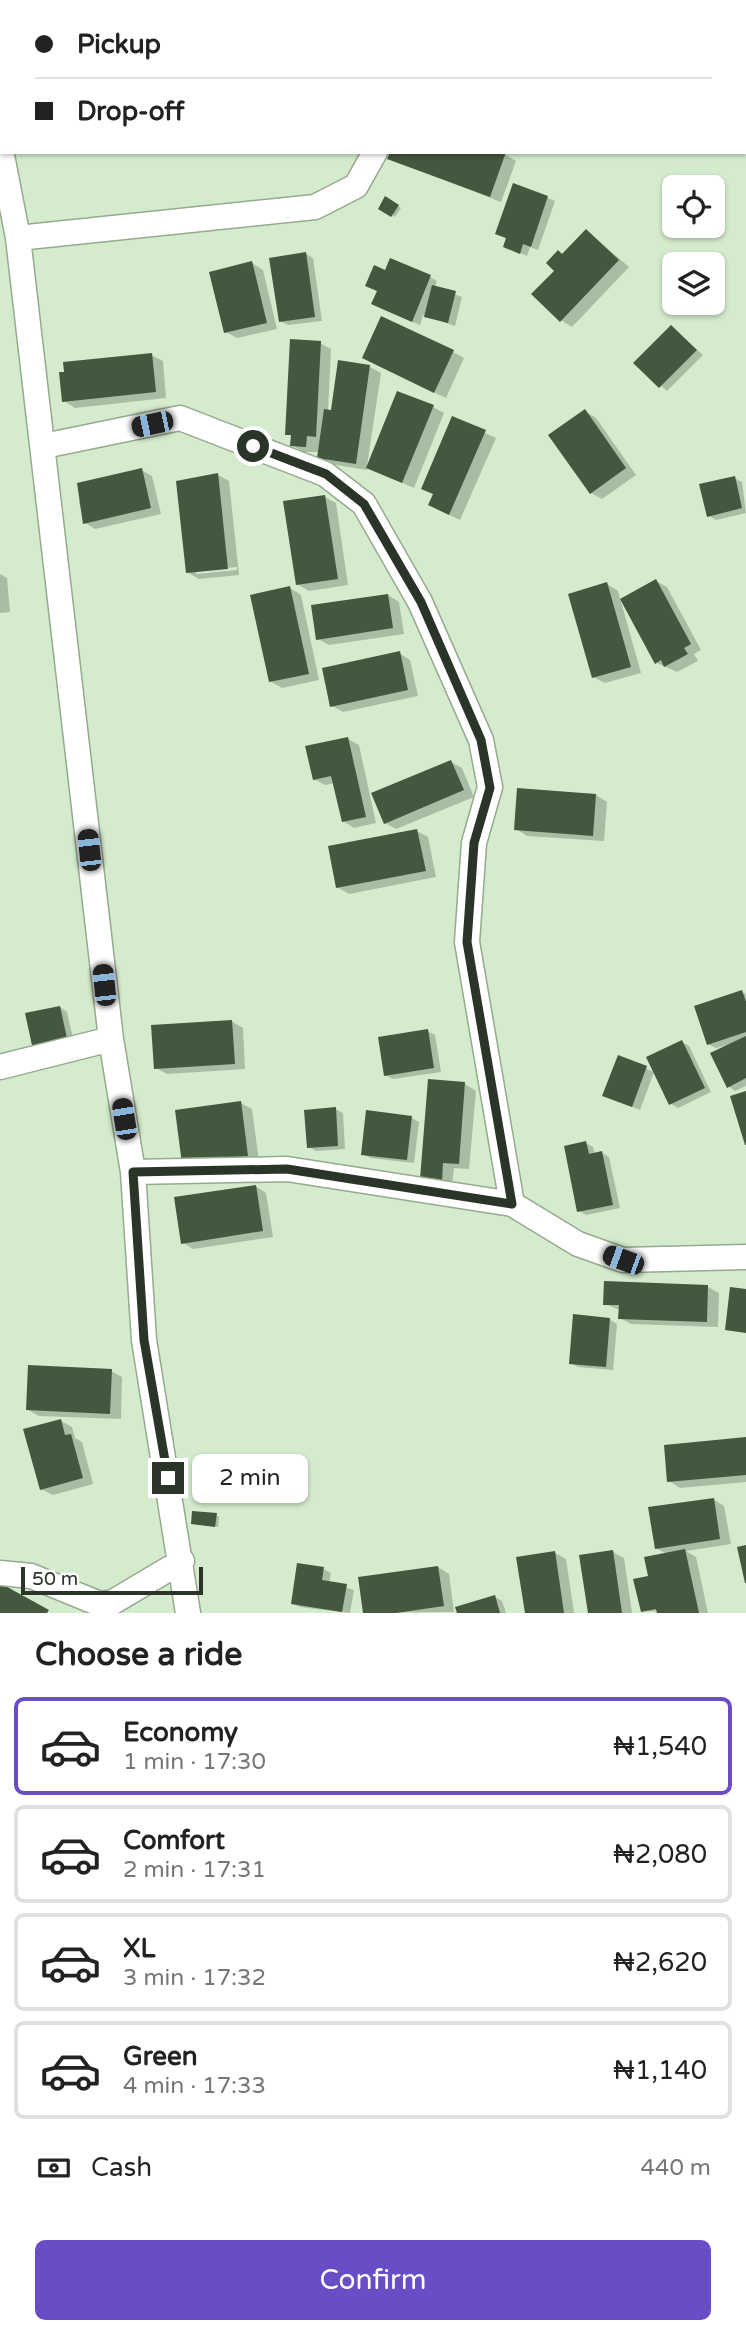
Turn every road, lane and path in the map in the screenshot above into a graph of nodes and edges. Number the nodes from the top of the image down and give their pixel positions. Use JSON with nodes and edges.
{"nodes":[{"id":1,"x":2,"y":154,"type":"edge"},
{"id":2,"x":374,"y":154,"type":"edge"},
{"id":3,"x":18,"y":238,"type":"junction"},
{"id":4,"x":44,"y":446,"type":"junction"},
{"id":5,"x":111,"y":1039,"type":"junction"},
{"id":6,"x":0,"y":1067,"type":"edge"},
{"id":7,"x":133,"y":1172,"type":"junction"},
{"id":8,"x":512,"y":1204,"type":"junction"},
{"id":9,"x":746,"y":1257,"type":"edge"},
{"id":10,"x":182,"y":1561,"type":"junction"},
{"id":11,"x":0,"y":1573,"type":"edge"},
{"id":12,"x":188,"y":1613,"type":"edge"}],
"edges":[{"from":1,"to":3,"type":"street"},
{"from":2,"to":3,"type":"street"},
{"from":3,"to":4,"type":"street"},
{"from":4,"to":5,"type":"street"},
{"from":4,"to":8,"type":"street"},
{"from":5,"to":6,"type":"street"},
{"from":5,"to":7,"type":"street"},
{"from":7,"to":8,"type":"street"},
{"from":7,"to":10,"type":"street"},
{"from":8,"to":9,"type":"street"},
{"from":10,"to":11,"type":"street"},
{"from":10,"to":12,"type":"street"}]}
